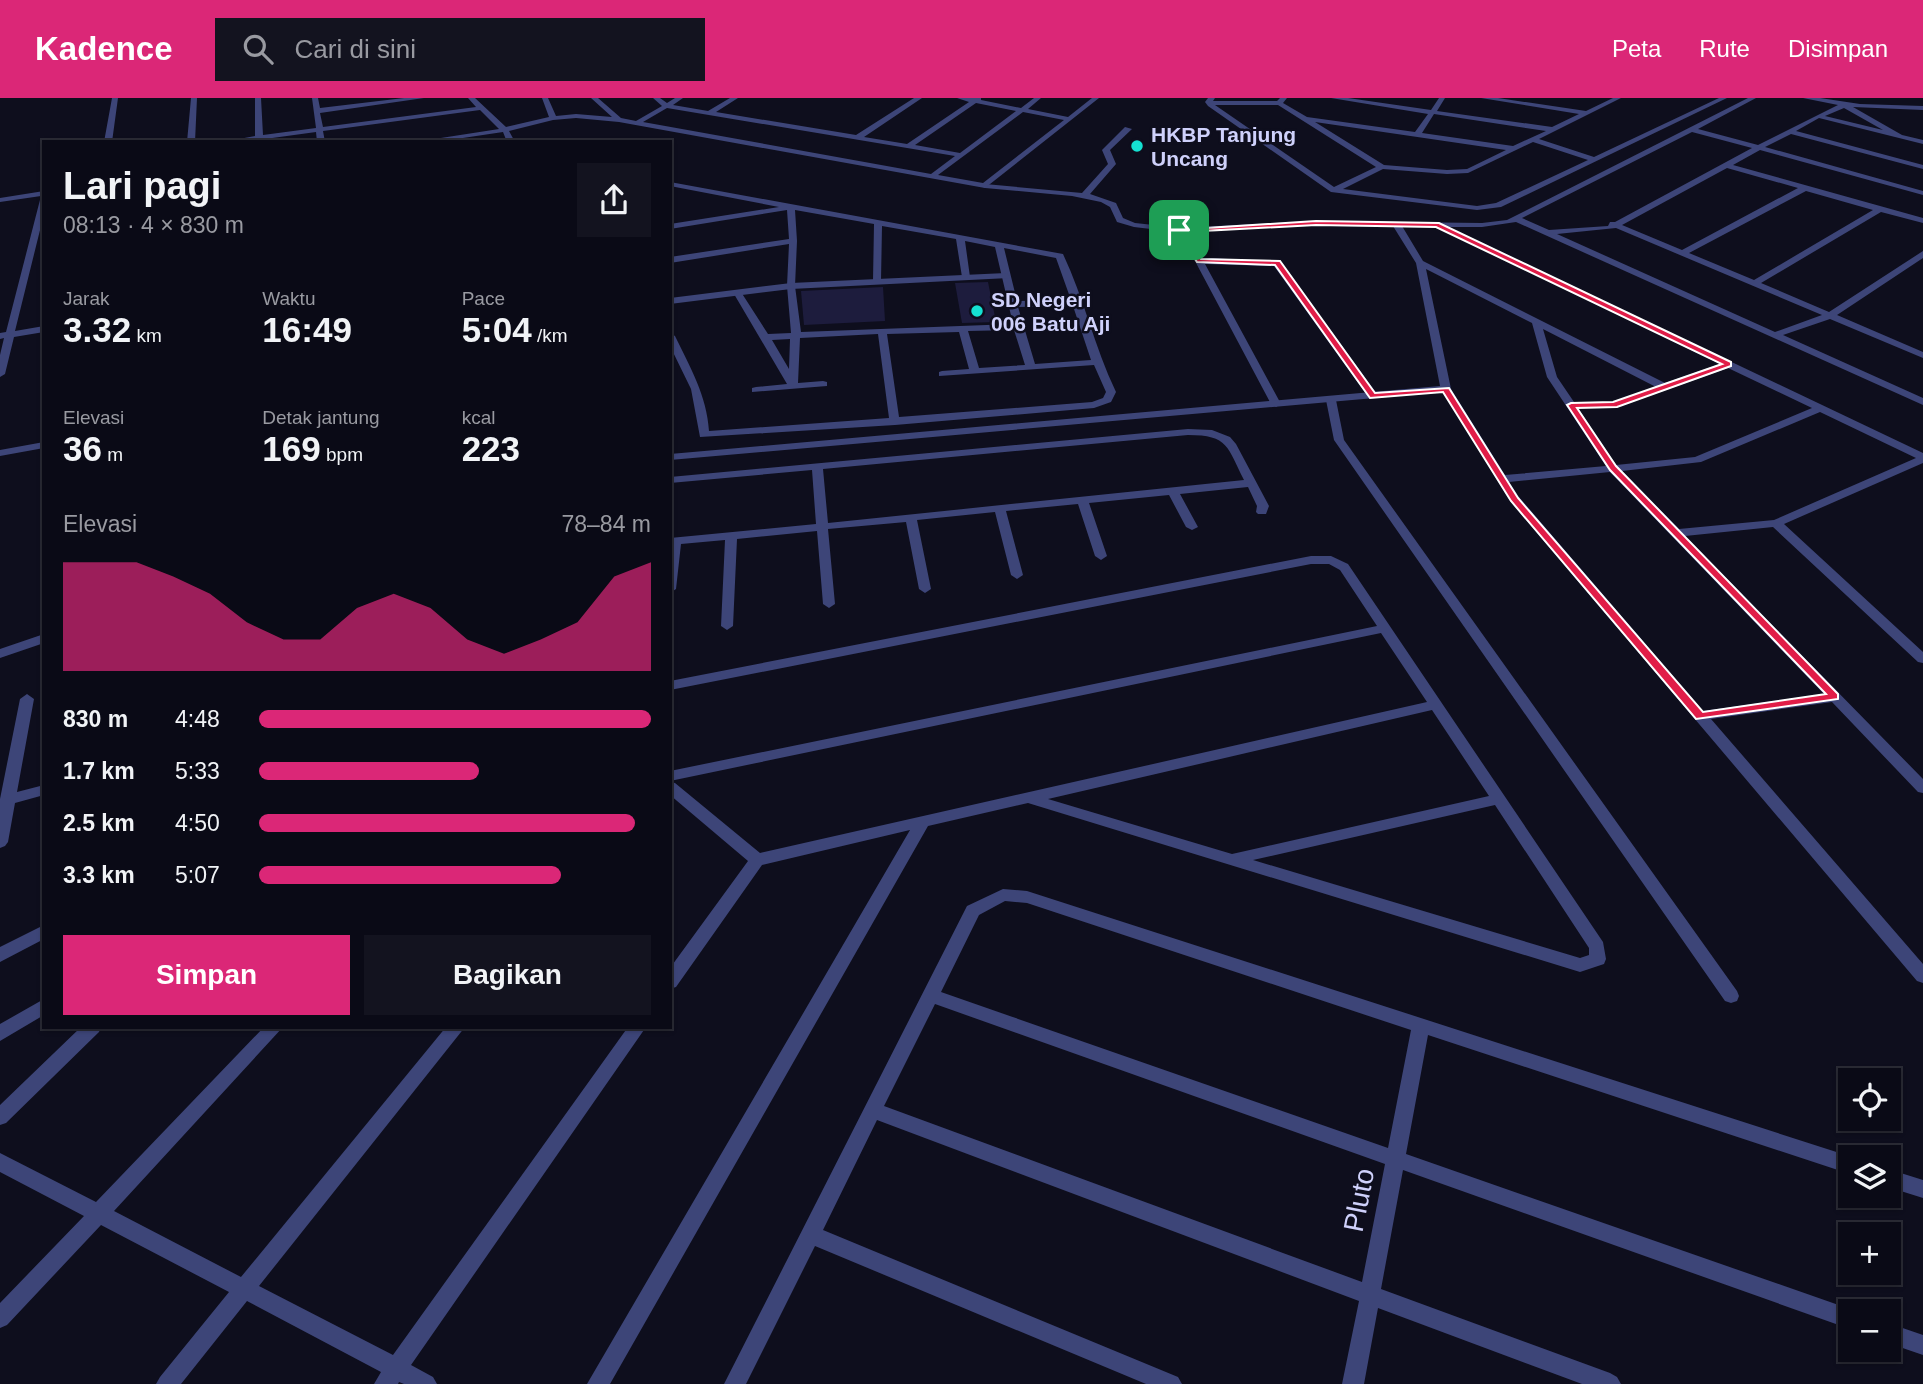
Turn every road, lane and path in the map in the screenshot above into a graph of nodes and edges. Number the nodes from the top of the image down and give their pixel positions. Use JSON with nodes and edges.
{"nodes":[{"id":1,"x":116,"y":98,"type":"edge"},
{"id":2,"x":194,"y":98,"type":"edge"},
{"id":3,"x":258,"y":98,"type":"edge"},
{"id":4,"x":315,"y":98,"type":"edge"},
{"id":5,"x":421,"y":98,"type":"edge"},
{"id":6,"x":471,"y":98,"type":"edge"},
{"id":7,"x":545,"y":98,"type":"edge"},
{"id":8,"x":594,"y":98,"type":"edge"},
{"id":9,"x":656,"y":98,"type":"edge"},
{"id":10,"x":680,"y":98,"type":"edge"},
{"id":11,"x":735,"y":98,"type":"edge"},
{"id":12,"x":919,"y":98,"type":"edge"},
{"id":13,"x":960,"y":98,"type":"edge"},
{"id":14,"x":1038,"y":98,"type":"edge"},
{"id":15,"x":1096,"y":98,"type":"edge"},
{"id":16,"x":1334,"y":98,"type":"edge"},
{"id":17,"x":1441,"y":98,"type":"edge"},
{"id":18,"x":1483,"y":98,"type":"edge"},
{"id":19,"x":1618,"y":98,"type":"edge"},
{"id":20,"x":1641,"y":98,"type":"edge"},
{"id":21,"x":1724,"y":98,"type":"edge"},
{"id":22,"x":1753,"y":98,"type":"edge"},
{"id":23,"x":1806,"y":98,"type":"edge"},
{"id":24,"x":1855,"y":98,"type":"edge"},
{"id":25,"x":977,"y":99,"type":"edge"},
{"id":26,"x":1656,"y":100,"type":"dead end"},
{"id":27,"x":1909,"y":100,"type":"junction"},
{"id":28,"x":1923,"y":100,"type":"edge"},
{"id":29,"x":1210,"y":101,"type":"edge"},
{"id":30,"x":1282,"y":101,"type":"edge"},
{"id":31,"x":1843,"y":101,"type":"edge"},
{"id":32,"x":667,"y":106,"type":"junction"},
{"id":33,"x":482,"y":108,"type":"junction"},
{"id":34,"x":1023,"y":109,"type":"junction"},
{"id":35,"x":1922,"y":109,"type":"edge"},
{"id":36,"x":316,"y":111,"type":"junction"},
{"id":37,"x":1432,"y":112,"type":"junction"},
{"id":38,"x":709,"y":113,"type":"junction"},
{"id":39,"x":1587,"y":113,"type":"junction"},
{"id":40,"x":1818,"y":116,"type":"junction"},
{"id":41,"x":553,"y":118,"type":"junction"},
{"id":42,"x":1303,"y":118,"type":"junction"},
{"id":43,"x":1070,"y":119,"type":"junction"},
{"id":44,"x":619,"y":120,"type":"junction"},
{"id":45,"x":637,"y":123,"type":"junction"},
{"id":46,"x":318,"y":129,"type":"junction"},
{"id":47,"x":1128,"y":129,"type":"dead end"},
{"id":48,"x":1552,"y":129,"type":"junction"},
{"id":49,"x":1690,"y":129,"type":"junction"},
{"id":50,"x":505,"y":130,"type":"junction"},
{"id":51,"x":1789,"y":131,"type":"junction"},
{"id":52,"x":1418,"y":135,"type":"junction"},
{"id":53,"x":1899,"y":135,"type":"junction"},
{"id":54,"x":259,"y":137,"type":"junction"},
{"id":55,"x":857,"y":138,"type":"junction"},
{"id":56,"x":1530,"y":139,"type":"junction"},
{"id":57,"x":108,"y":140,"type":"edge"},
{"id":58,"x":191,"y":140,"type":"edge"},
{"id":59,"x":239,"y":140,"type":"edge"},
{"id":60,"x":321,"y":140,"type":"edge"},
{"id":61,"x":432,"y":140,"type":"edge"},
{"id":62,"x":510,"y":140,"type":"edge"},
{"id":63,"x":1923,"y":142,"type":"edge"},
{"id":64,"x":909,"y":146,"type":"junction"},
{"id":65,"x":1511,"y":148,"type":"junction"},
{"id":66,"x":1757,"y":148,"type":"junction"},
{"id":67,"x":961,"y":155,"type":"junction"},
{"id":68,"x":1594,"y":159,"type":"junction"},
{"id":69,"x":1724,"y":165,"type":"junction"},
{"id":70,"x":1382,"y":167,"type":"junction"},
{"id":71,"x":1923,"y":167,"type":"edge"},
{"id":72,"x":934,"y":176,"type":"junction"},
{"id":73,"x":672,"y":184,"type":"edge"},
{"id":74,"x":985,"y":186,"type":"junction"},
{"id":75,"x":1805,"y":188,"type":"junction"},
{"id":76,"x":703,"y":190,"type":"junction"},
{"id":77,"x":1334,"y":190,"type":"junction"},
{"id":78,"x":1923,"y":193,"type":"edge"},
{"id":79,"x":42,"y":195,"type":"edge"},
{"id":80,"x":672,"y":195,"type":"edge"},
{"id":81,"x":1084,"y":196,"type":"junction"},
{"id":82,"x":0,"y":200,"type":"edge"},
{"id":83,"x":791,"y":207,"type":"junction"},
{"id":84,"x":1880,"y":209,"type":"junction"},
{"id":85,"x":42,"y":213,"type":"edge"},
{"id":86,"x":1515,"y":218,"type":"junction"},
{"id":87,"x":1923,"y":221,"type":"edge"},
{"id":88,"x":878,"y":222,"type":"junction"},
{"id":89,"x":1396,"y":224,"type":"junction"},
{"id":90,"x":1613,"y":224,"type":"junction"},
{"id":91,"x":1437,"y":225,"type":"junction"},
{"id":92,"x":672,"y":227,"type":"edge"},
{"id":93,"x":1179,"y":230,"type":"junction"},
{"id":94,"x":40,"y":231,"type":"edge"},
{"id":95,"x":1547,"y":232,"type":"junction"},
{"id":96,"x":960,"y":237,"type":"junction"},
{"id":97,"x":793,"y":241,"type":"junction"},
{"id":98,"x":999,"y":245,"type":"junction"},
{"id":99,"x":1683,"y":253,"type":"junction"},
{"id":100,"x":1923,"y":254,"type":"edge"},
{"id":101,"x":672,"y":260,"type":"edge"},
{"id":102,"x":1199,"y":261,"type":"junction"},
{"id":103,"x":1420,"y":263,"type":"junction"},
{"id":104,"x":1006,"y":276,"type":"junction"},
{"id":105,"x":966,"y":277,"type":"junction"},
{"id":106,"x":877,"y":281,"type":"junction"},
{"id":107,"x":1754,"y":284,"type":"junction"},
{"id":108,"x":791,"y":286,"type":"junction"},
{"id":109,"x":738,"y":294,"type":"junction"},
{"id":110,"x":672,"y":301,"type":"edge"},
{"id":111,"x":1078,"y":303,"type":"junction"},
{"id":112,"x":1013,"y":304,"type":"junction"},
{"id":113,"x":1829,"y":316,"type":"junction"},
{"id":114,"x":1536,"y":322,"type":"junction"},
{"id":115,"x":1018,"y":327,"type":"junction"},
{"id":116,"x":42,"y":329,"type":"edge"},
{"id":117,"x":963,"y":330,"type":"junction"},
{"id":118,"x":882,"y":331,"type":"junction"},
{"id":119,"x":5,"y":335,"type":"edge"},
{"id":120,"x":795,"y":335,"type":"junction"},
{"id":121,"x":1775,"y":335,"type":"junction"},
{"id":122,"x":765,"y":336,"type":"junction"},
{"id":123,"x":672,"y":340,"type":"edge"},
{"id":124,"x":1923,"y":341,"type":"edge"},
{"id":125,"x":1910,"y":350,"type":"junction"},
{"id":126,"x":1923,"y":355,"type":"edge"},
{"id":127,"x":1097,"y":362,"type":"junction"},
{"id":128,"x":1729,"y":364,"type":"junction"},
{"id":129,"x":1031,"y":367,"type":"junction"},
{"id":130,"x":975,"y":371,"type":"junction"},
{"id":131,"x":942,"y":373,"type":"dead end"},
{"id":132,"x":0,"y":374,"type":"edge"},
{"id":133,"x":823,"y":384,"type":"dead end"},
{"id":134,"x":793,"y":385,"type":"junction"},
{"id":135,"x":1664,"y":387,"type":"junction"},
{"id":136,"x":1446,"y":389,"type":"junction"},
{"id":137,"x":756,"y":390,"type":"dead end"},
{"id":138,"x":1373,"y":396,"type":"junction"},
{"id":139,"x":1331,"y":400,"type":"junction"},
{"id":140,"x":1923,"y":402,"type":"edge"},
{"id":141,"x":1276,"y":404,"type":"junction"},
{"id":142,"x":1571,"y":405,"type":"junction"},
{"id":143,"x":1820,"y":408,"type":"junction"},
{"id":144,"x":895,"y":422,"type":"junction"},
{"id":145,"x":42,"y":445,"type":"edge"},
{"id":146,"x":0,"y":453,"type":"edge"},
{"id":147,"x":672,"y":457,"type":"edge"},
{"id":148,"x":1923,"y":458,"type":"edge"},
{"id":149,"x":817,"y":467,"type":"junction"},
{"id":150,"x":1613,"y":468,"type":"junction"},
{"id":151,"x":1501,"y":479,"type":"junction"},
{"id":152,"x":672,"y":480,"type":"edge"},
{"id":153,"x":1252,"y":483,"type":"junction"},
{"id":154,"x":1173,"y":491,"type":"junction"},
{"id":155,"x":1082,"y":500,"type":"junction"},
{"id":156,"x":1000,"y":509,"type":"junction"},
{"id":157,"x":1262,"y":512,"type":"dead end"},
{"id":158,"x":911,"y":517,"type":"junction"},
{"id":159,"x":1776,"y":523,"type":"junction"},
{"id":160,"x":822,"y":526,"type":"junction"},
{"id":161,"x":1192,"y":527,"type":"dead end"},
{"id":162,"x":1676,"y":533,"type":"junction"},
{"id":163,"x":731,"y":536,"type":"junction"},
{"id":164,"x":673,"y":541,"type":"edge"},
{"id":165,"x":1101,"y":556,"type":"dead end"},
{"id":166,"x":1017,"y":575,"type":"dead end"},
{"id":167,"x":925,"y":589,"type":"dead end"},
{"id":168,"x":829,"y":604,"type":"dead end"},
{"id":169,"x":727,"y":626,"type":"dead end"},
{"id":170,"x":1385,"y":628,"type":"junction"},
{"id":171,"x":42,"y":639,"type":"edge"},
{"id":172,"x":0,"y":653,"type":"edge"},
{"id":173,"x":1923,"y":659,"type":"edge"},
{"id":174,"x":672,"y":686,"type":"edge"},
{"id":175,"x":1835,"y":697,"type":"junction"},
{"id":176,"x":27,"y":699,"type":"dead end"},
{"id":177,"x":1436,"y":705,"type":"junction"},
{"id":178,"x":1700,"y":716,"type":"junction"},
{"id":179,"x":672,"y":776,"type":"edge"},
{"id":180,"x":1923,"y":788,"type":"edge"},
{"id":181,"x":672,"y":789,"type":"edge"},
{"id":182,"x":42,"y":791,"type":"edge"},
{"id":183,"x":1028,"y":798,"type":"junction"},
{"id":184,"x":1499,"y":799,"type":"junction"},
{"id":185,"x":7,"y":800,"type":"junction"},
{"id":186,"x":923,"y":822,"type":"junction"},
{"id":187,"x":1,"y":825,"type":"edge"},
{"id":188,"x":0,"y":842,"type":"edge"},
{"id":189,"x":1235,"y":858,"type":"junction"},
{"id":190,"x":757,"y":860,"type":"junction"},
{"id":191,"x":42,"y":932,"type":"edge"},
{"id":192,"x":0,"y":955,"type":"edge"},
{"id":193,"x":1923,"y":976,"type":"edge"},
{"id":194,"x":672,"y":979,"type":"edge"},
{"id":195,"x":932,"y":996,"type":"junction"},
{"id":196,"x":1731,"y":996,"type":"dead end"},
{"id":197,"x":42,"y":1007,"type":"edge"},
{"id":198,"x":1421,"y":1026,"type":"junction"},
{"id":199,"x":91,"y":1029,"type":"edge"},
{"id":200,"x":273,"y":1029,"type":"edge"},
{"id":201,"x":455,"y":1029,"type":"edge"},
{"id":202,"x":637,"y":1029,"type":"edge"},
{"id":203,"x":0,"y":1033,"type":"edge"},
{"id":204,"x":874,"y":1111,"type":"junction"},
{"id":205,"x":0,"y":1117,"type":"edge"},
{"id":206,"x":1395,"y":1159,"type":"junction"},
{"id":207,"x":1838,"y":1161,"type":"edge"},
{"id":208,"x":0,"y":1162,"type":"edge"},
{"id":209,"x":1901,"y":1182,"type":"edge"},
{"id":210,"x":1923,"y":1189,"type":"edge"},
{"id":211,"x":99,"y":1213,"type":"junction"},
{"id":212,"x":811,"y":1234,"type":"junction"},
{"id":213,"x":244,"y":1289,"type":"junction"},
{"id":214,"x":1370,"y":1295,"type":"junction"},
{"id":215,"x":1838,"y":1315,"type":"edge"},
{"id":216,"x":0,"y":1318,"type":"edge"},
{"id":217,"x":1901,"y":1337,"type":"edge"},
{"id":218,"x":1923,"y":1345,"type":"edge"},
{"id":219,"x":390,"y":1376,"type":"edge"},
{"id":220,"x":167,"y":1384,"type":"edge"},
{"id":221,"x":426,"y":1384,"type":"edge"},
{"id":222,"x":598,"y":1384,"type":"edge"},
{"id":223,"x":736,"y":1384,"type":"edge"},
{"id":224,"x":1171,"y":1384,"type":"edge"},
{"id":225,"x":1353,"y":1384,"type":"edge"},
{"id":226,"x":1610,"y":1384,"type":"edge"}],
"edges":[{"from":1,"to":57,"type":"street"},
{"from":2,"to":58,"type":"street"},
{"from":3,"to":54,"type":"street"},
{"from":4,"to":36,"type":"street"},
{"from":5,"to":36,"type":"street"},
{"from":6,"to":33,"type":"street"},
{"from":7,"to":41,"type":"street"},
{"from":8,"to":44,"type":"street"},
{"from":9,"to":32,"type":"street"},
{"from":10,"to":32,"type":"street"},
{"from":11,"to":38,"type":"street"},
{"from":12,"to":55,"type":"street"},
{"from":13,"to":25,"type":"street"},
{"from":14,"to":34,"type":"street"},
{"from":15,"to":43,"type":"street"},
{"from":16,"to":37,"type":"street"},
{"from":17,"to":37,"type":"street"},
{"from":18,"to":39,"type":"street"},
{"from":19,"to":39,"type":"street"},
{"from":20,"to":26,"type":"street"},
{"from":21,"to":68,"type":"street"},
{"from":22,"to":49,"type":"street"},
{"from":23,"to":31,"type":"street"},
{"from":24,"to":27,"type":"street"},
{"from":25,"to":34,"type":"street"},
{"from":25,"to":64,"type":"street"},
{"from":27,"to":28,"type":"street"},
{"from":27,"to":35,"type":"street"},
{"from":29,"to":30,"type":"street"},
{"from":29,"to":77,"type":"street"},
{"from":30,"to":42,"type":"street"},
{"from":31,"to":35,"type":"street"},
{"from":31,"to":40,"type":"street"},
{"from":31,"to":53,"type":"street"},
{"from":32,"to":38,"type":"street"},
{"from":32,"to":45,"type":"street"},
{"from":33,"to":46,"type":"street"},
{"from":33,"to":50,"type":"street"},
{"from":34,"to":43,"type":"street"},
{"from":34,"to":67,"type":"street"},
{"from":36,"to":46,"type":"street"},
{"from":37,"to":48,"type":"street"},
{"from":37,"to":52,"type":"street"},
{"from":38,"to":55,"type":"street"},
{"from":39,"to":48,"type":"street"},
{"from":40,"to":51,"type":"street"},
{"from":40,"to":53,"type":"street"},
{"from":41,"to":44,"type":"street"},
{"from":41,"to":50,"type":"street"},
{"from":42,"to":52,"type":"street"},
{"from":42,"to":70,"type":"street"},
{"from":43,"to":74,"type":"street"},
{"from":44,"to":45,"type":"street"},
{"from":45,"to":72,"type":"street"},
{"from":46,"to":54,"type":"street"},
{"from":46,"to":60,"type":"street"},
{"from":47,"to":81,"type":"street"},
{"from":48,"to":56,"type":"street"},
{"from":49,"to":66,"type":"street"},
{"from":49,"to":86,"type":"street"},
{"from":50,"to":61,"type":"street"},
{"from":50,"to":62,"type":"street"},
{"from":51,"to":66,"type":"street"},
{"from":51,"to":71,"type":"street"},
{"from":52,"to":65,"type":"street"},
{"from":53,"to":63,"type":"street"},
{"from":54,"to":59,"type":"street"},
{"from":55,"to":64,"type":"street"},
{"from":56,"to":65,"type":"street"},
{"from":56,"to":68,"type":"street"},
{"from":64,"to":67,"type":"street"},
{"from":65,"to":70,"type":"street"},
{"from":66,"to":69,"type":"street"},
{"from":66,"to":78,"type":"street"},
{"from":67,"to":72,"type":"street"},
{"from":68,"to":77,"type":"street"},
{"from":69,"to":75,"type":"street"},
{"from":69,"to":90,"type":"street"},
{"from":70,"to":77,"type":"street"},
{"from":72,"to":74,"type":"street"},
{"from":73,"to":76,"type":"street"},
{"from":74,"to":81,"type":"street"},
{"from":75,"to":84,"type":"street"},
{"from":75,"to":99,"type":"street"},
{"from":76,"to":80,"type":"street"},
{"from":76,"to":83,"type":"street"},
{"from":79,"to":82,"type":"street"},
{"from":81,"to":93,"type":"street"},
{"from":83,"to":88,"type":"street"},
{"from":83,"to":92,"type":"street"},
{"from":83,"to":97,"type":"street"},
{"from":84,"to":87,"type":"street"},
{"from":84,"to":107,"type":"street"},
{"from":85,"to":94,"type":"street"},
{"from":86,"to":91,"type":"street"},
{"from":86,"to":95,"type":"street"},
{"from":88,"to":96,"type":"street"},
{"from":88,"to":106,"type":"street"},
{"from":89,"to":91,"type":"street"},
{"from":89,"to":93,"type":"street"},
{"from":89,"to":103,"type":"street"},
{"from":90,"to":95,"type":"street"},
{"from":90,"to":99,"type":"street"},
{"from":91,"to":128,"type":"street"},
{"from":93,"to":102,"type":"street"},
{"from":94,"to":119,"type":"street"},
{"from":95,"to":121,"type":"street"},
{"from":96,"to":98,"type":"street"},
{"from":96,"to":105,"type":"street"},
{"from":97,"to":101,"type":"street"},
{"from":97,"to":108,"type":"street"},
{"from":98,"to":104,"type":"street"},
{"from":98,"to":111,"type":"street"},
{"from":99,"to":107,"type":"street"},
{"from":100,"to":113,"type":"street"},
{"from":102,"to":138,"type":"street"},
{"from":102,"to":141,"type":"street"},
{"from":103,"to":114,"type":"street"},
{"from":103,"to":136,"type":"street"},
{"from":104,"to":105,"type":"street"},
{"from":104,"to":112,"type":"street"},
{"from":105,"to":106,"type":"street"},
{"from":106,"to":108,"type":"street"},
{"from":107,"to":113,"type":"street"},
{"from":108,"to":109,"type":"street"},
{"from":108,"to":120,"type":"street"},
{"from":109,"to":110,"type":"street"},
{"from":109,"to":122,"type":"street"},
{"from":111,"to":112,"type":"street"},
{"from":111,"to":127,"type":"street"},
{"from":112,"to":115,"type":"street"},
{"from":113,"to":121,"type":"street"},
{"from":113,"to":125,"type":"street"},
{"from":114,"to":135,"type":"street"},
{"from":114,"to":142,"type":"street"},
{"from":115,"to":117,"type":"street"},
{"from":115,"to":129,"type":"street"},
{"from":116,"to":119,"type":"street"},
{"from":117,"to":118,"type":"street"},
{"from":117,"to":130,"type":"street"},
{"from":118,"to":120,"type":"street"},
{"from":118,"to":144,"type":"street"},
{"from":119,"to":132,"type":"street"},
{"from":120,"to":122,"type":"street"},
{"from":120,"to":134,"type":"street"},
{"from":121,"to":140,"type":"street"},
{"from":122,"to":134,"type":"street"},
{"from":123,"to":144,"type":"street"},
{"from":124,"to":125,"type":"street"},
{"from":125,"to":126,"type":"street"},
{"from":127,"to":129,"type":"street"},
{"from":127,"to":144,"type":"street"},
{"from":128,"to":135,"type":"street"},
{"from":128,"to":143,"type":"street"},
{"from":129,"to":130,"type":"street"},
{"from":130,"to":131,"type":"street"},
{"from":133,"to":134,"type":"street"},
{"from":134,"to":137,"type":"street"},
{"from":135,"to":142,"type":"street"},
{"from":136,"to":138,"type":"street"},
{"from":136,"to":151,"type":"street"},
{"from":138,"to":139,"type":"street"},
{"from":139,"to":141,"type":"street"},
{"from":139,"to":196,"type":"street"},
{"from":141,"to":147,"type":"street"},
{"from":142,"to":150,"type":"street"},
{"from":143,"to":148,"type":"street"},
{"from":143,"to":150,"type":"street"},
{"from":145,"to":146,"type":"street"},
{"from":148,"to":159,"type":"street"},
{"from":149,"to":152,"type":"street"},
{"from":149,"to":153,"type":"street"},
{"from":149,"to":160,"type":"street"},
{"from":150,"to":151,"type":"street"},
{"from":150,"to":162,"type":"street"},
{"from":151,"to":178,"type":"street"},
{"from":153,"to":154,"type":"street"},
{"from":153,"to":157,"type":"street"},
{"from":154,"to":155,"type":"street"},
{"from":154,"to":161,"type":"street"},
{"from":155,"to":156,"type":"street"},
{"from":155,"to":165,"type":"street"},
{"from":156,"to":158,"type":"street"},
{"from":156,"to":166,"type":"street"},
{"from":158,"to":160,"type":"street"},
{"from":158,"to":167,"type":"street"},
{"from":159,"to":162,"type":"street"},
{"from":159,"to":173,"type":"street"},
{"from":160,"to":163,"type":"street"},
{"from":160,"to":168,"type":"street"},
{"from":162,"to":175,"type":"street"},
{"from":163,"to":164,"type":"street"},
{"from":163,"to":169,"type":"street"},
{"from":170,"to":174,"type":"street"},
{"from":170,"to":177,"type":"street"},
{"from":170,"to":179,"type":"street"},
{"from":171,"to":172,"type":"street"},
{"from":175,"to":178,"type":"street"},
{"from":175,"to":180,"type":"street"},
{"from":176,"to":185,"type":"street"},
{"from":177,"to":183,"type":"street"},
{"from":177,"to":184,"type":"street"},
{"from":178,"to":193,"type":"street"},
{"from":181,"to":190,"type":"street"},
{"from":182,"to":185,"type":"street"},
{"from":183,"to":186,"type":"street"},
{"from":183,"to":189,"type":"street"},
{"from":184,"to":189,"type":"street"},
{"from":184,"to":189,"type":"street"},
{"from":185,"to":187,"type":"street"},
{"from":186,"to":190,"type":"street"},
{"from":186,"to":222,"type":"street"},
{"from":187,"to":188,"type":"street"},
{"from":190,"to":194,"type":"street"},
{"from":191,"to":192,"type":"street"},
{"from":195,"to":198,"type":"street"},
{"from":195,"to":204,"type":"street"},
{"from":195,"to":206,"type":"street"},
{"from":197,"to":203,"type":"street"},
{"from":198,"to":206,"type":"street","name":"Pluto"},
{"from":198,"to":207,"type":"street"},
{"from":199,"to":205,"type":"street"},
{"from":200,"to":211,"type":"street"},
{"from":201,"to":213,"type":"street"},
{"from":202,"to":219,"type":"street"},
{"from":204,"to":212,"type":"street"},
{"from":204,"to":214,"type":"street"},
{"from":206,"to":214,"type":"street","name":"Pluto"},
{"from":206,"to":215,"type":"street"},
{"from":208,"to":211,"type":"street"},
{"from":209,"to":210,"type":"street"},
{"from":211,"to":213,"type":"street"},
{"from":211,"to":216,"type":"street"},
{"from":212,"to":223,"type":"street"},
{"from":212,"to":224,"type":"street"},
{"from":213,"to":219,"type":"street"},
{"from":213,"to":220,"type":"street"},
{"from":214,"to":225,"type":"street","name":"Pluto"},
{"from":214,"to":226,"type":"street"},
{"from":217,"to":218,"type":"street"},
{"from":219,"to":221,"type":"street"}]}
